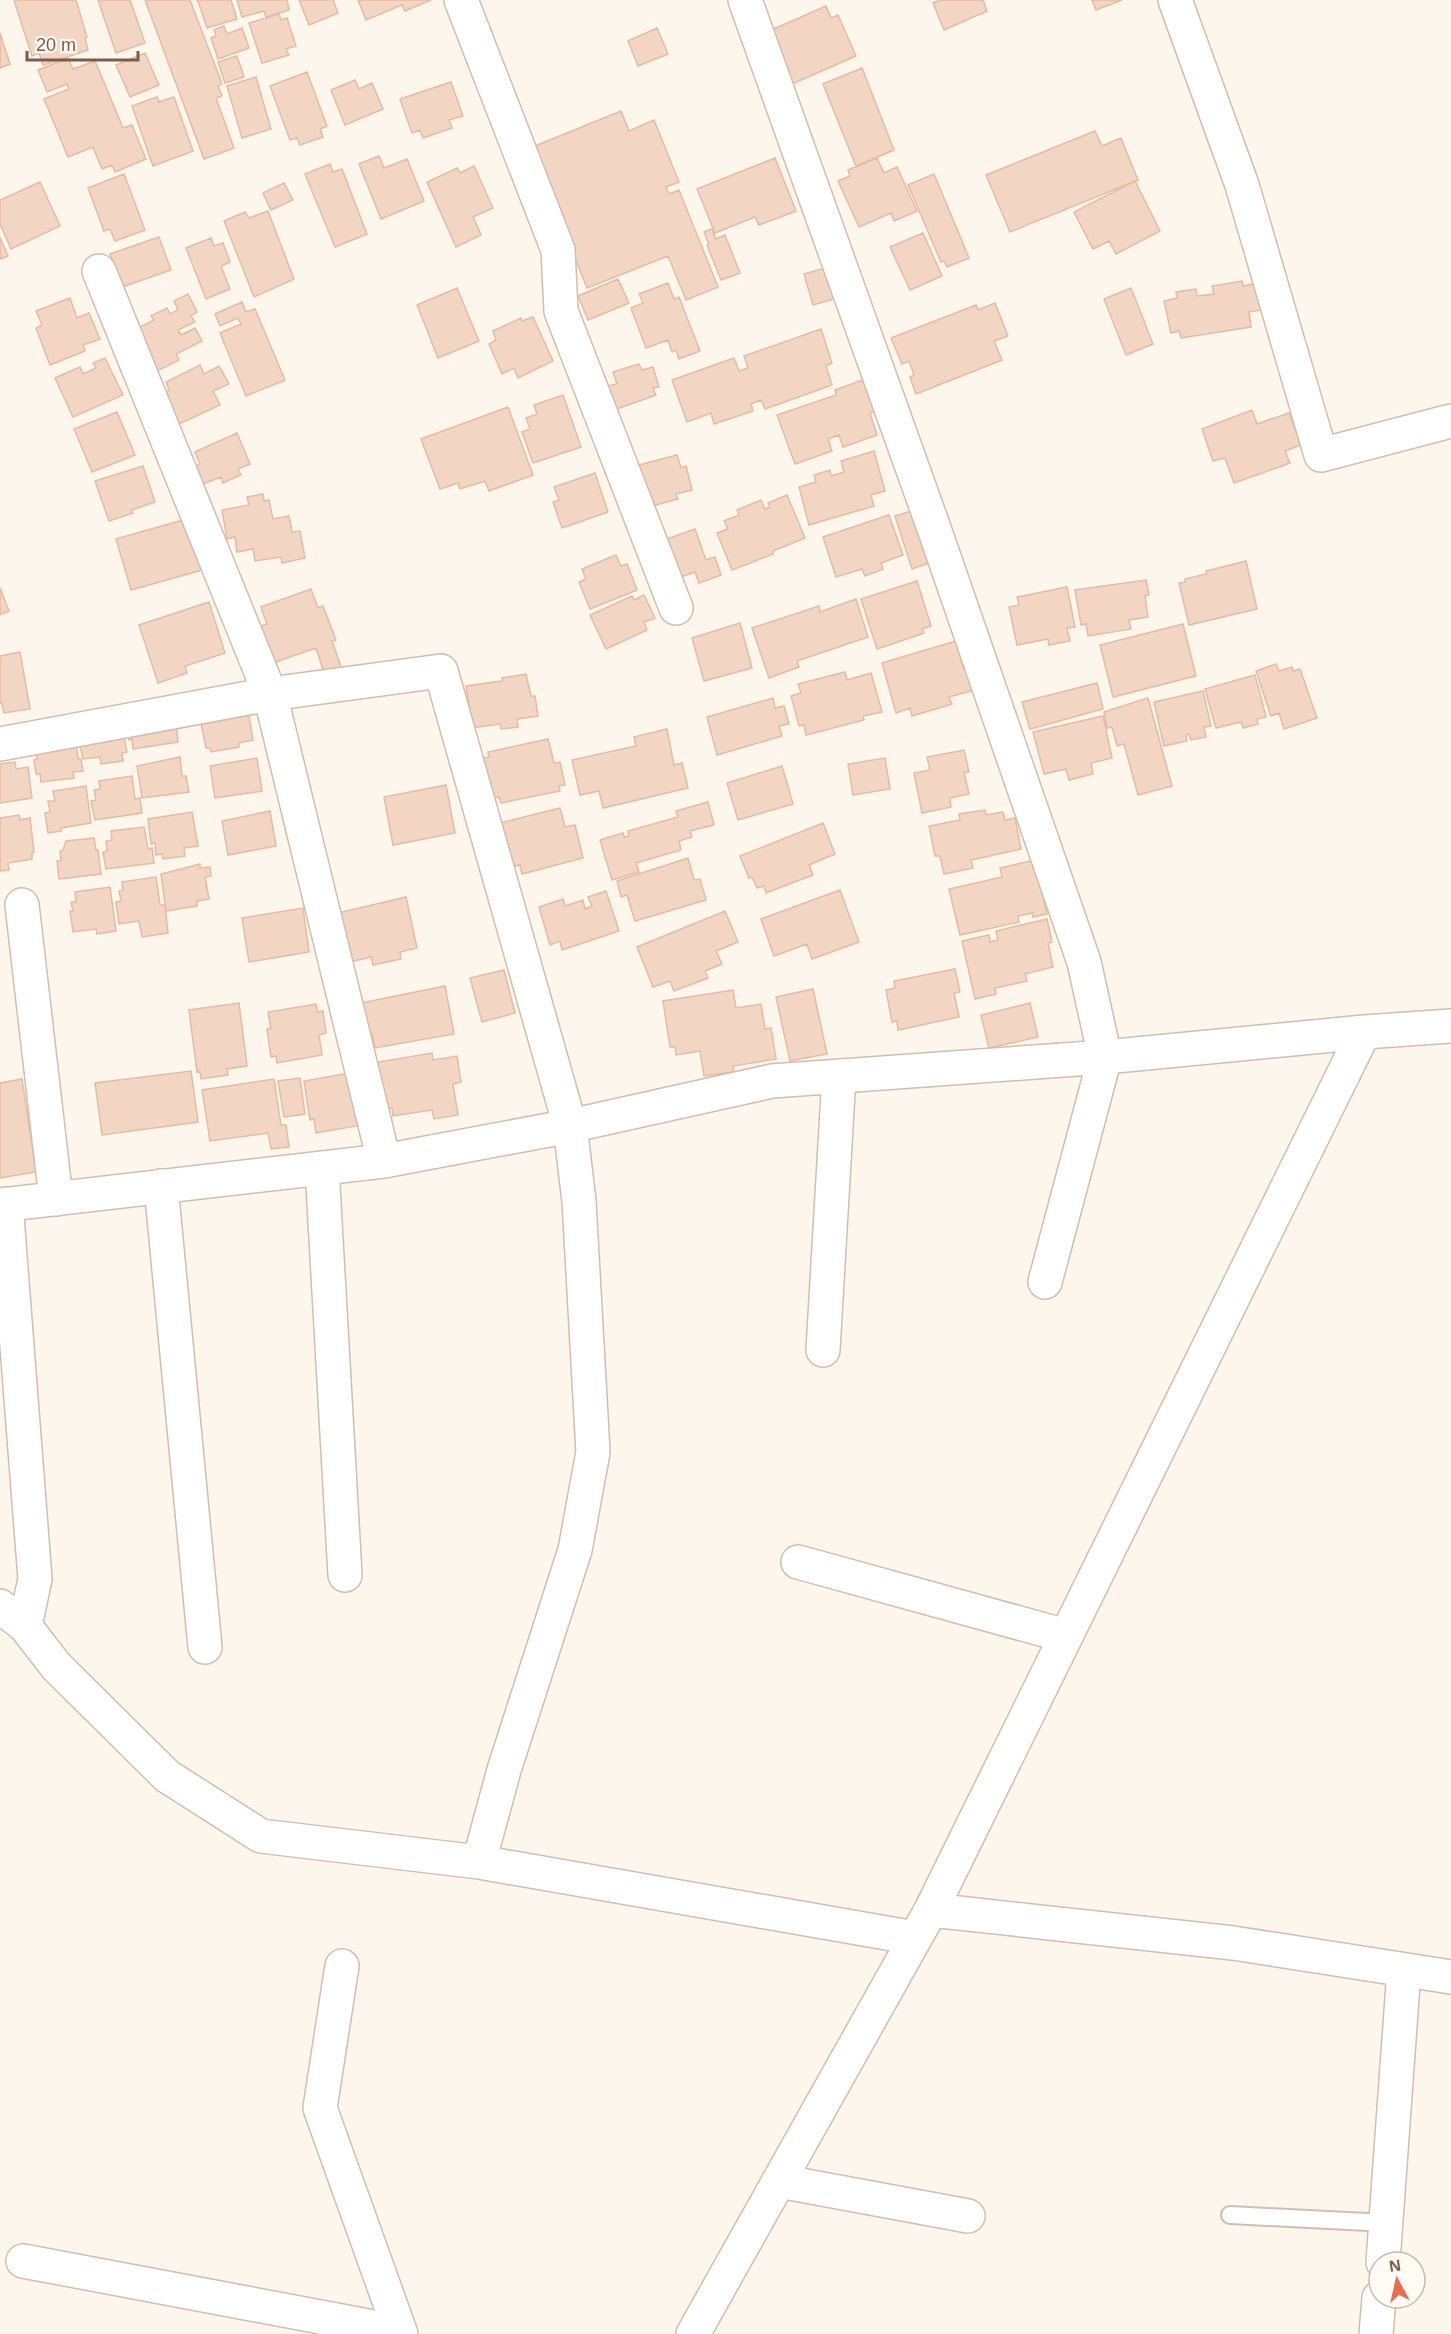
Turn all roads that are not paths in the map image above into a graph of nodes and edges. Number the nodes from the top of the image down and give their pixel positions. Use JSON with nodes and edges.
{"nodes":[{"id":1,"x":460,"y":0,"type":"edge"},
{"id":2,"x":745,"y":0,"type":"edge"},
{"id":3,"x":1175,"y":0,"type":"edge"},
{"id":4,"x":99,"y":271,"type":"dead end"},
{"id":5,"x":1451,"y":421,"type":"edge"},
{"id":6,"x":676,"y":608,"type":"dead end"},
{"id":7,"x":270,"y":694,"type":"junction"},
{"id":8,"x":0,"y":744,"type":"edge"},
{"id":9,"x":22,"y":905,"type":"dead end"},
{"id":10,"x":1451,"y":1026,"type":"edge"},
{"id":11,"x":1364,"y":1032,"type":"junction"},
{"id":12,"x":1106,"y":1057,"type":"junction"},
{"id":13,"x":839,"y":1076,"type":"junction"},
{"id":14,"x":570,"y":1126,"type":"junction"},
{"id":15,"x":384,"y":1161,"type":"junction"},
{"id":16,"x":321,"y":1168,"type":"junction"},
{"id":17,"x":161,"y":1186,"type":"junction"},
{"id":18,"x":57,"y":1199,"type":"junction"},
{"id":19,"x":3,"y":1205,"type":"edge"},
{"id":20,"x":1045,"y":1282,"type":"dead end"},
{"id":21,"x":823,"y":1350,"type":"dead end"},
{"id":22,"x":798,"y":1562,"type":"dead end"},
{"id":23,"x":345,"y":1575,"type":"dead end"},
{"id":24,"x":13,"y":1616,"type":"edge"},
{"id":25,"x":1066,"y":1636,"type":"junction"},
{"id":26,"x":205,"y":1647,"type":"dead end"},
{"id":27,"x":479,"y":1862,"type":"junction"},
{"id":28,"x":923,"y":1924,"type":"junction"},
{"id":29,"x":342,"y":1966,"type":"dead end"},
{"id":30,"x":1404,"y":1970,"type":"junction"},
{"id":31,"x":1451,"y":1977,"type":"edge"},
{"id":32,"x":779,"y":2181,"type":"junction"},
{"id":33,"x":1230,"y":2215,"type":"dead end"},
{"id":34,"x":968,"y":2216,"type":"dead end"},
{"id":35,"x":1387,"y":2223,"type":"junction"},
{"id":36,"x":1384,"y":2250,"type":"edge"},
{"id":37,"x":23,"y":2261,"type":"dead end"},
{"id":38,"x":1378,"y":2310,"type":"edge"},
{"id":39,"x":400,"y":2333,"type":"edge"},
{"id":40,"x":693,"y":2334,"type":"edge"},
{"id":41,"x":1376,"y":2334,"type":"edge"}],
"edges":[{"from":1,"to":6,"type":"street"},
{"from":2,"to":12,"type":"street"},
{"from":3,"to":5,"type":"street"},
{"from":4,"to":7,"type":"street"},
{"from":7,"to":8,"type":"street"},
{"from":7,"to":14,"type":"street"},
{"from":7,"to":15,"type":"street"},
{"from":9,"to":18,"type":"street"},
{"from":10,"to":11,"type":"street"},
{"from":11,"to":12,"type":"street"},
{"from":11,"to":25,"type":"street"},
{"from":12,"to":13,"type":"street"},
{"from":12,"to":20,"type":"street"},
{"from":13,"to":14,"type":"street"},
{"from":13,"to":21,"type":"street"},
{"from":14,"to":15,"type":"street"},
{"from":14,"to":27,"type":"street"},
{"from":15,"to":16,"type":"street"},
{"from":16,"to":17,"type":"street"},
{"from":16,"to":23,"type":"street"},
{"from":17,"to":18,"type":"street"},
{"from":17,"to":26,"type":"street"},
{"from":18,"to":19,"type":"street"},
{"from":19,"to":24,"type":"street"},
{"from":22,"to":25,"type":"street"},
{"from":24,"to":27,"type":"street"},
{"from":25,"to":28,"type":"street"},
{"from":27,"to":28,"type":"street"},
{"from":28,"to":30,"type":"street"},
{"from":28,"to":32,"type":"street"},
{"from":29,"to":39,"type":"street"},
{"from":30,"to":31,"type":"street"},
{"from":30,"to":35,"type":"street"},
{"from":32,"to":34,"type":"street"},
{"from":32,"to":40,"type":"street"},
{"from":33,"to":35,"type":"lane"},
{"from":35,"to":36,"type":"street"},
{"from":37,"to":39,"type":"street"},
{"from":38,"to":41,"type":"street"}]}
